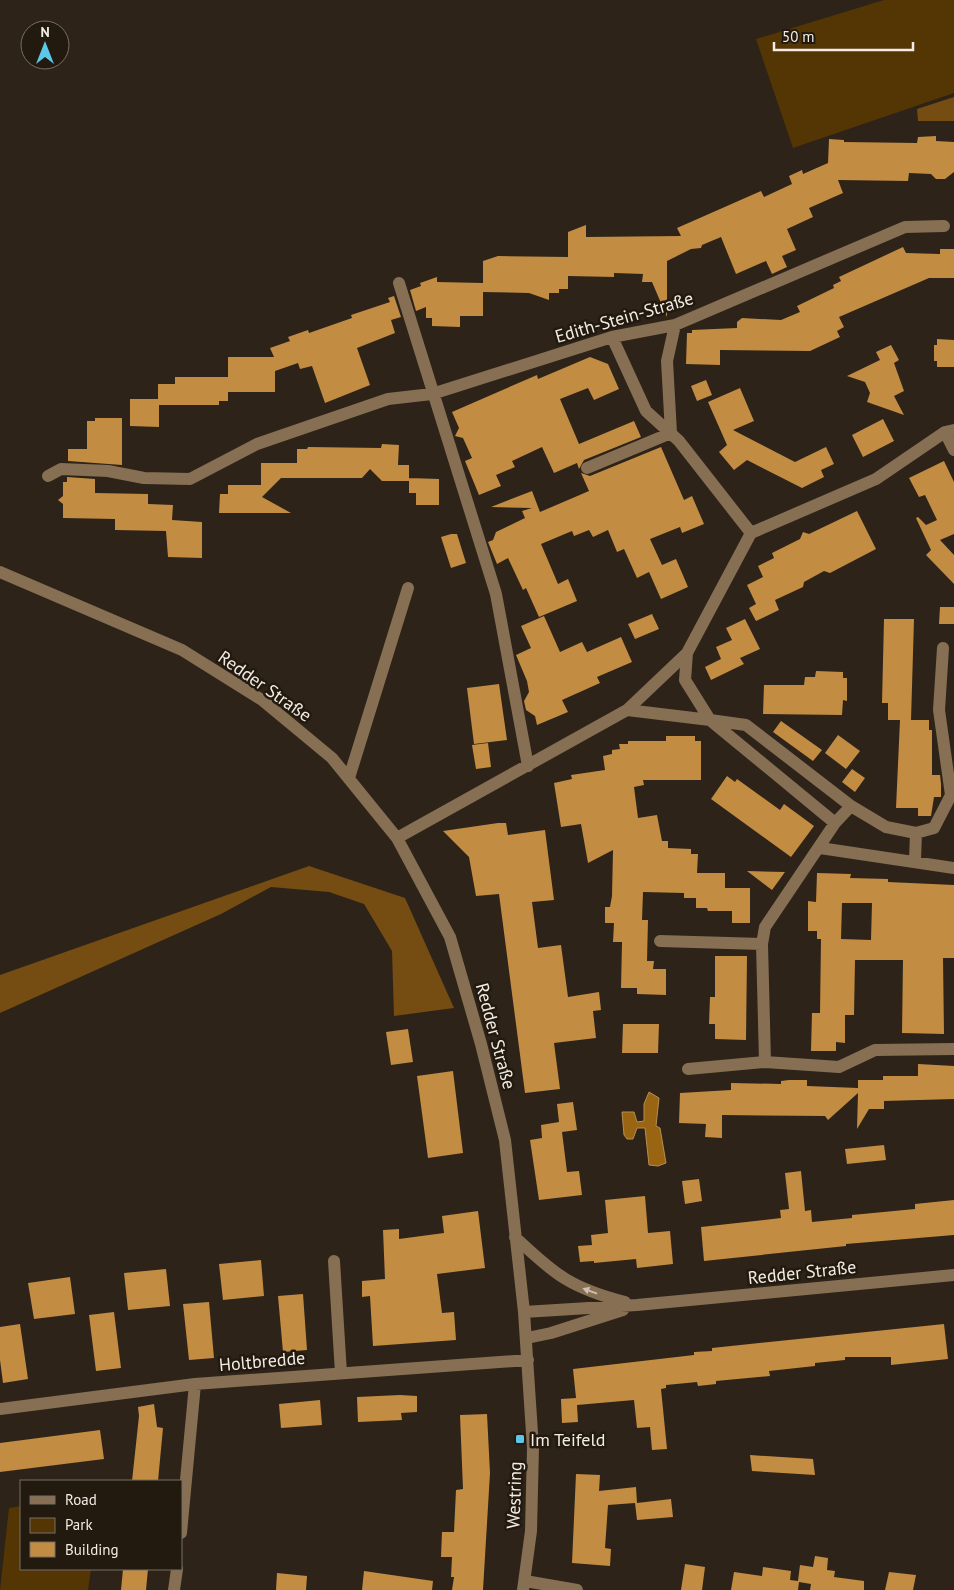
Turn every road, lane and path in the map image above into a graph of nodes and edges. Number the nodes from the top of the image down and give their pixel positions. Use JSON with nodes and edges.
{"nodes":[{"id":1,"x":944,"y":226,"type":"dead end"},
{"id":2,"x":399,"y":283,"type":"dead end"},
{"id":3,"x":675,"y":324,"type":"junction"},
{"id":4,"x":612,"y":338,"type":"junction"},
{"id":5,"x":432,"y":394,"type":"junction"},
{"id":6,"x":950,"y":431,"type":"edge"},
{"id":7,"x":671,"y":432,"type":"junction"},
{"id":8,"x":954,"y":450,"type":"edge"},
{"id":9,"x":587,"y":468,"type":"dead end"},
{"id":10,"x":48,"y":476,"type":"dead end"},
{"id":11,"x":751,"y":533,"type":"junction"},
{"id":12,"x":0,"y":572,"type":"edge"},
{"id":13,"x":408,"y":588,"type":"dead end"},
{"id":14,"x":943,"y":648,"type":"dead end"},
{"id":15,"x":687,"y":653,"type":"junction"},
{"id":16,"x":627,"y":710,"type":"junction"},
{"id":17,"x":710,"y":720,"type":"junction"},
{"id":18,"x":950,"y":760,"type":"edge"},
{"id":19,"x":528,"y":766,"type":"junction"},
{"id":20,"x":349,"y":778,"type":"junction"},
{"id":21,"x":851,"y":806,"type":"junction"},
{"id":22,"x":835,"y":823,"type":"junction"},
{"id":23,"x":916,"y":833,"type":"junction"},
{"id":24,"x":397,"y":838,"type":"junction"},
{"id":25,"x":820,"y":848,"type":"junction"},
{"id":26,"x":915,"y":860,"type":"junction"},
{"id":27,"x":954,"y":868,"type":"edge"},
{"id":28,"x":660,"y":941,"type":"dead end"},
{"id":29,"x":762,"y":944,"type":"junction"},
{"id":30,"x":954,"y":1049,"type":"edge"},
{"id":31,"x":765,"y":1062,"type":"junction"},
{"id":32,"x":688,"y":1069,"type":"dead end"},
{"id":33,"x":516,"y":1237,"type":"junction"},
{"id":34,"x":334,"y":1261,"type":"dead end"},
{"id":35,"x":954,"y":1275,"type":"edge"},
{"id":36,"x":637,"y":1305,"type":"junction"},
{"id":37,"x":524,"y":1312,"type":"junction"},
{"id":38,"x":527,"y":1338,"type":"junction"},
{"id":39,"x":528,"y":1360,"type":"junction"},
{"id":40,"x":341,"y":1373,"type":"junction"},
{"id":41,"x":195,"y":1384,"type":"junction"},
{"id":42,"x":0,"y":1409,"type":"edge"},
{"id":43,"x":182,"y":1523,"type":"edge"},
{"id":44,"x":177,"y":1570,"type":"edge"},
{"id":45,"x":524,"y":1585,"type":"edge"},
{"id":46,"x":174,"y":1590,"type":"edge"},
{"id":47,"x":577,"y":1590,"type":"edge"}],
"edges":[{"from":1,"to":3,"type":"street","name":"Edith-Stein-Straße"},
{"from":2,"to":5,"type":"street"},
{"from":3,"to":4,"type":"street","name":"Edith-Stein-Straße"},
{"from":3,"to":7,"type":"street"},
{"from":4,"to":5,"type":"street","name":"Edith-Stein-Straße"},
{"from":4,"to":7,"type":"street"},
{"from":5,"to":10,"type":"street","name":"Edith-Stein-Straße"},
{"from":5,"to":19,"type":"street"},
{"from":6,"to":8,"type":"street"},
{"from":6,"to":11,"type":"street"},
{"from":7,"to":9,"type":"street"},
{"from":7,"to":11,"type":"street"},
{"from":11,"to":15,"type":"street"},
{"from":12,"to":20,"type":"street","name":"Redder Straße"},
{"from":13,"to":20,"type":"street"},
{"from":14,"to":18,"type":"street"},
{"from":15,"to":16,"type":"street"},
{"from":15,"to":17,"type":"street"},
{"from":16,"to":17,"type":"street"},
{"from":16,"to":19,"type":"street"},
{"from":17,"to":21,"type":"street"},
{"from":17,"to":22,"type":"street"},
{"from":18,"to":23,"type":"street"},
{"from":19,"to":24,"type":"street"},
{"from":20,"to":24,"type":"street","name":"Redder Straße"},
{"from":21,"to":22,"type":"street"},
{"from":21,"to":23,"type":"street"},
{"from":22,"to":25,"type":"street"},
{"from":23,"to":26,"type":"street"},
{"from":24,"to":33,"type":"street","name":"Redder Straße"},
{"from":25,"to":26,"type":"street"},
{"from":25,"to":29,"type":"street"},
{"from":26,"to":27,"type":"street"},
{"from":28,"to":29,"type":"street"},
{"from":29,"to":31,"type":"street"},
{"from":30,"to":31,"type":"street"},
{"from":31,"to":32,"type":"street"},
{"from":36,"to":33,"type":"street","one_way":true},
{"from":33,"to":37,"type":"street","name":"Redder Straße"},
{"from":34,"to":40,"type":"street"},
{"from":35,"to":36,"type":"street","name":"Redder Straße"},
{"from":36,"to":37,"type":"street","name":"Redder Straße"},
{"from":36,"to":38,"type":"street"},
{"from":37,"to":38,"type":"street","name":"Westring"},
{"from":38,"to":39,"type":"street","name":"Westring"},
{"from":39,"to":40,"type":"street","name":"Holtbredde"},
{"from":39,"to":45,"type":"street","name":"Westring"},
{"from":40,"to":41,"type":"street","name":"Holtbredde"},
{"from":41,"to":42,"type":"street","name":"Holtbredde"},
{"from":41,"to":43,"type":"street"},
{"from":44,"to":46,"type":"street"},
{"from":45,"to":47,"type":"street"}]}
